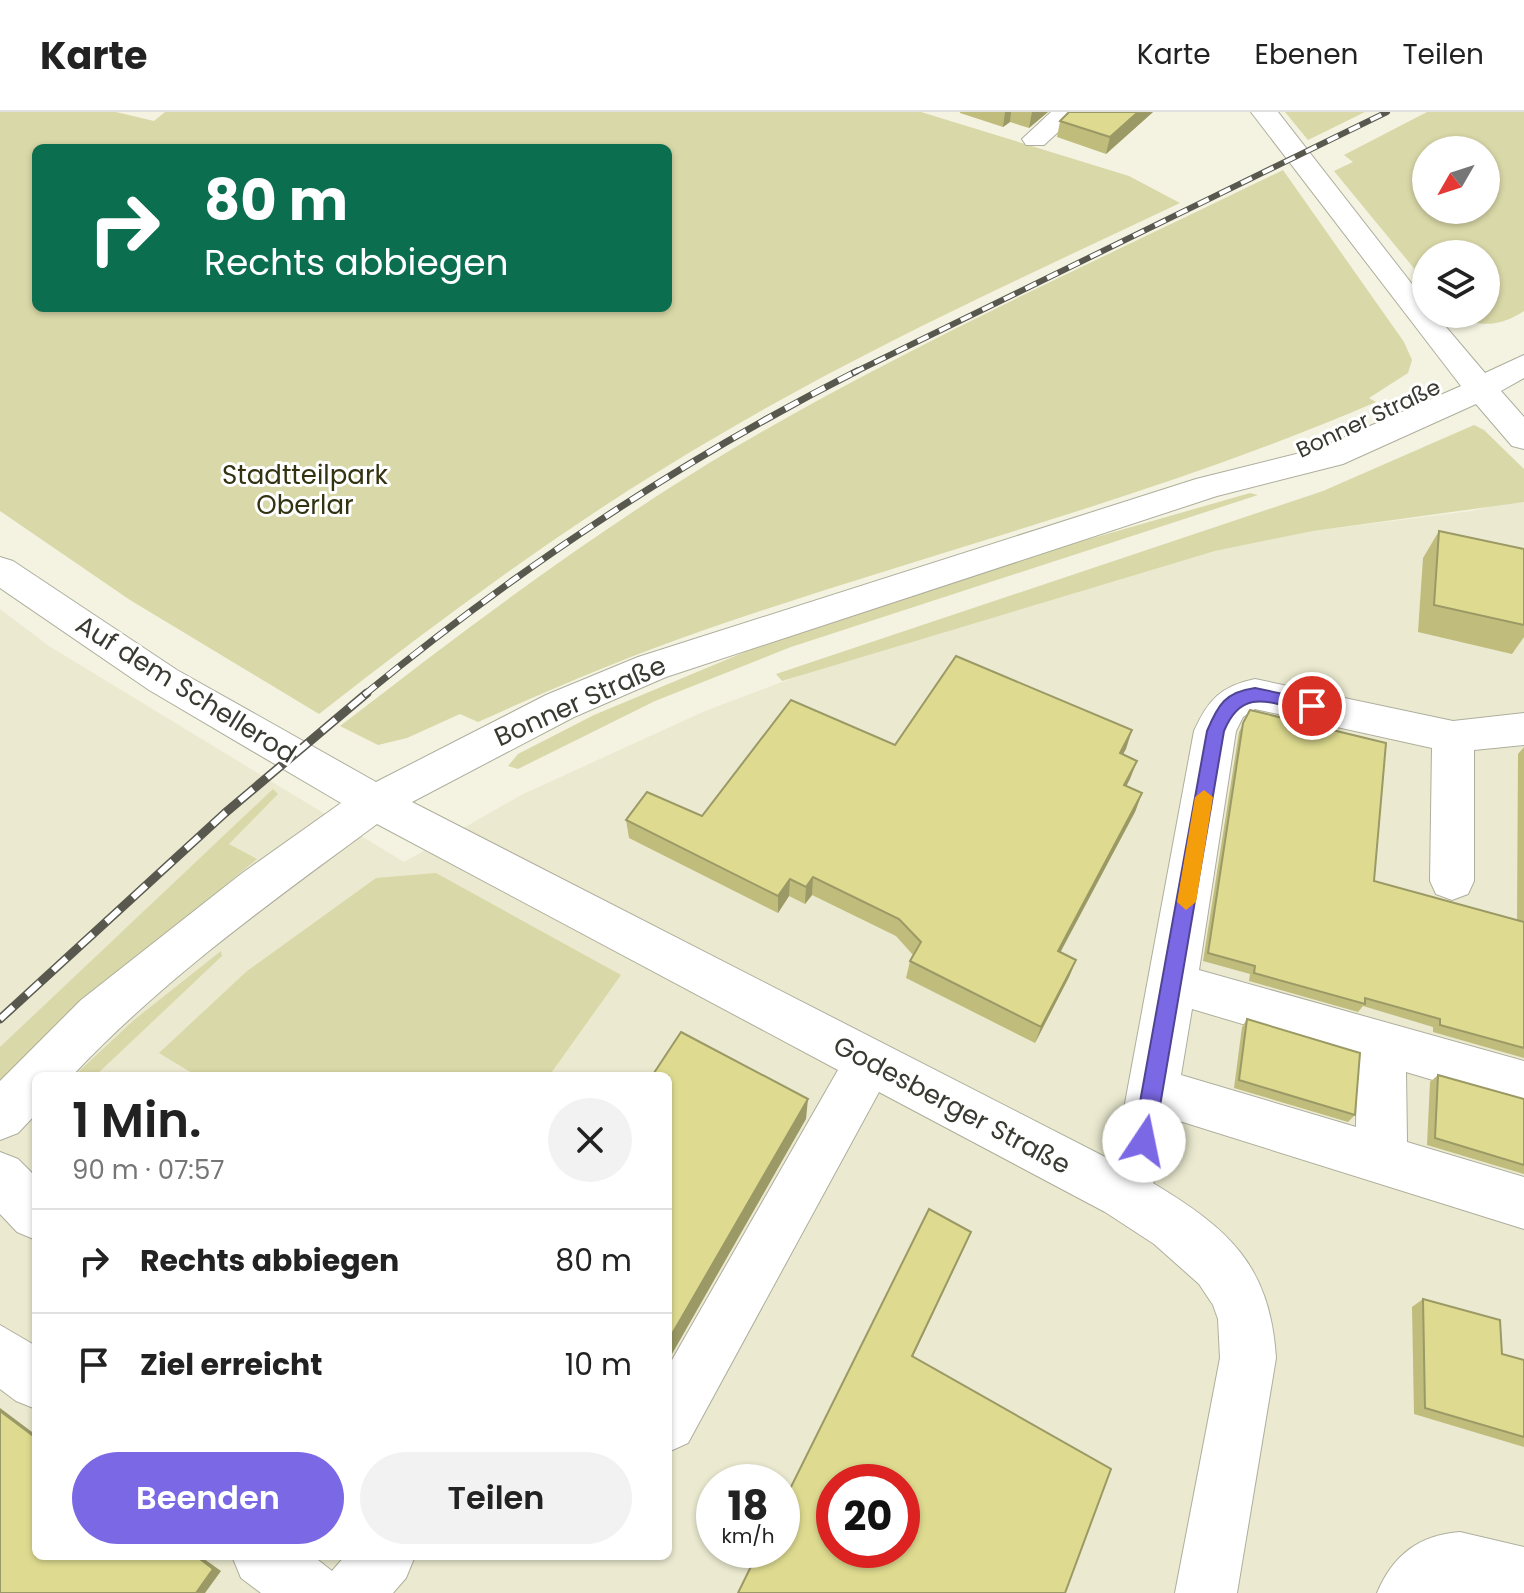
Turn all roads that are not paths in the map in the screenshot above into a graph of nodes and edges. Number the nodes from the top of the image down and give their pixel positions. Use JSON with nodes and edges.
{"nodes":[{"id":1,"x":1067,"y":112,"type":"edge"},
{"id":2,"x":1264,"y":112,"type":"edge"},
{"id":3,"x":1035,"y":139,"type":"dead end"},
{"id":4,"x":1524,"y":340,"type":"edge"},
{"id":5,"x":1524,"y":365,"type":"edge"},
{"id":6,"x":1473,"y":382,"type":"junction"},
{"id":7,"x":1524,"y":438,"type":"edge"},
{"id":8,"x":0,"y":570,"type":"edge"},
{"id":9,"x":1524,"y":729,"type":"edge"},
{"id":10,"x":1453,"y":737,"type":"junction"},
{"id":11,"x":377,"y":801,"type":"junction"},
{"id":12,"x":1452,"y":881,"type":"dead end"},
{"id":13,"x":1173,"y":983,"type":"junction"},
{"id":14,"x":1382,"y":1043,"type":"junction"},
{"id":15,"x":869,"y":1062,"type":"junction"},
{"id":16,"x":42,"y":1072,"type":"edge"},
{"id":17,"x":32,"y":1082,"type":"edge"},
{"id":18,"x":1524,"y":1084,"type":"edge"},
{"id":19,"x":1153,"y":1090,"type":"junction"},
{"id":20,"x":0,"y":1116,"type":"edge"},
{"id":21,"x":1381,"y":1160,"type":"junction"},
{"id":22,"x":1123,"y":1194,"type":"junction"},
{"id":23,"x":1524,"y":1203,"type":"edge"},
{"id":24,"x":0,"y":1353,"type":"edge"},
{"id":25,"x":32,"y":1378,"type":"edge"},
{"id":26,"x":672,"y":1416,"type":"edge"},
{"id":27,"x":268,"y":1560,"type":"edge"},
{"id":28,"x":381,"y":1560,"type":"edge"},
{"id":29,"x":1524,"y":1578,"type":"edge"},
{"id":30,"x":311,"y":1593,"type":"edge"},
{"id":31,"x":354,"y":1593,"type":"edge"},
{"id":32,"x":1206,"y":1593,"type":"edge"},
{"id":33,"x":1408,"y":1593,"type":"edge"}],
"edges":[{"from":1,"to":3,"type":"street"},
{"from":2,"to":6,"type":"street"},
{"from":4,"to":6,"type":"street","name":"Bonner Straße"},
{"from":5,"to":6,"type":"street","name":"Bonner Straße"},
{"from":6,"to":7,"type":"street","name":"Bonner Straße"},
{"from":6,"to":11,"type":"street","name":"Bonner Straße"},
{"from":8,"to":11,"type":"street","name":"Auf dem Schellerod"},
{"from":9,"to":10,"type":"street"},
{"from":10,"to":12,"type":"street"},
{"from":10,"to":13,"type":"street"},
{"from":11,"to":15,"type":"street","name":"Godesberger Straße"},
{"from":11,"to":16,"type":"street","name":"Bonner Straße"},
{"from":13,"to":14,"type":"street"},
{"from":13,"to":19,"type":"street"},
{"from":14,"to":18,"type":"street"},
{"from":14,"to":21,"type":"street"},
{"from":15,"to":22,"type":"street","name":"Godesberger Straße"},
{"from":15,"to":26,"type":"street"},
{"from":17,"to":20,"type":"street","name":"Bonner Straße"},
{"from":19,"to":21,"type":"street"},
{"from":19,"to":22,"type":"street"},
{"from":21,"to":23,"type":"street"},
{"from":22,"to":32,"type":"street","name":"Godesberger Straße"},
{"from":24,"to":25,"type":"street"},
{"from":27,"to":30,"type":"street"},
{"from":28,"to":31,"type":"street"},
{"from":29,"to":33,"type":"street"}]}
